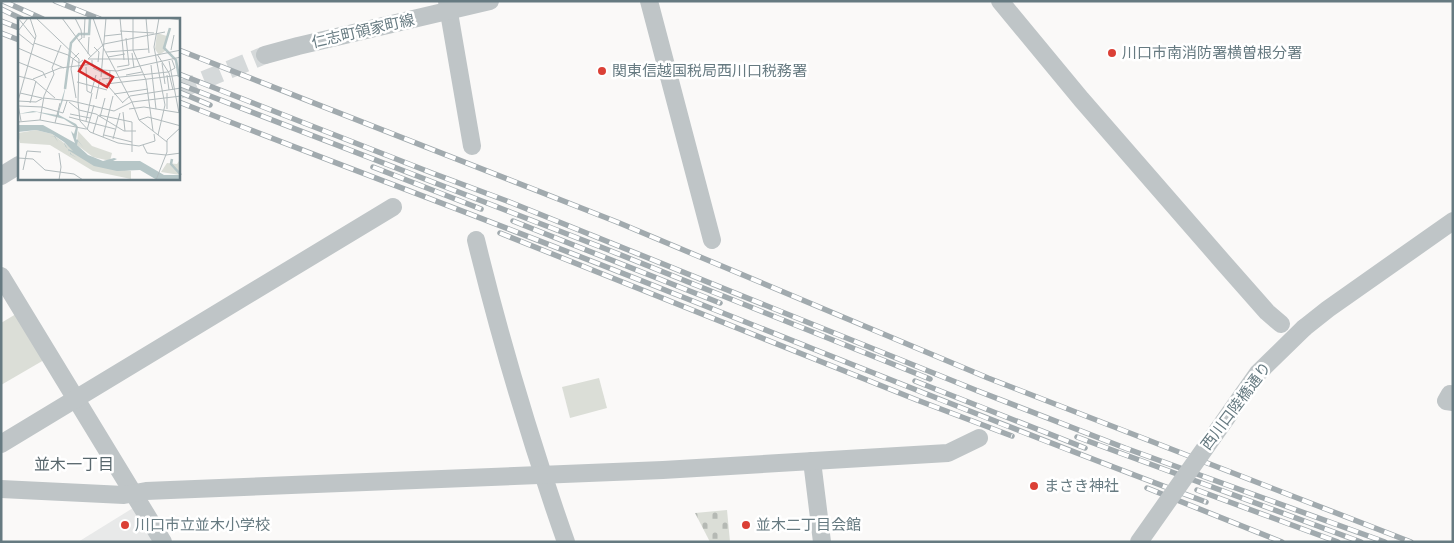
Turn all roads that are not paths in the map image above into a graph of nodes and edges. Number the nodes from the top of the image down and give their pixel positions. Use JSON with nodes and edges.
{"nodes":[{"id":1,"x":490,"y":1,"type":"edge"},
{"id":2,"x":649,"y":1,"type":"edge"},
{"id":3,"x":1000,"y":1,"type":"edge"},
{"id":4,"x":448,"y":6,"type":"edge"},
{"id":5,"x":265,"y":55,"type":"tunnel mouth"},
{"id":6,"x":472,"y":146,"type":"dead end"},
{"id":7,"x":18,"y":166,"type":"edge"},
{"id":8,"x":1,"y":176,"type":"edge"},
{"id":9,"x":393,"y":207,"type":"dead end"},
{"id":10,"x":1453,"y":221,"type":"edge"},
{"id":11,"x":476,"y":240,"type":"dead end"},
{"id":12,"x":712,"y":240,"type":"dead end"},
{"id":13,"x":1,"y":276,"type":"edge"},
{"id":14,"x":1281,"y":324,"type":"dead end"},
{"id":15,"x":76,"y":400,"type":"junction"},
{"id":16,"x":979,"y":438,"type":"dead end"},
{"id":17,"x":1,"y":444,"type":"edge"},
{"id":18,"x":812,"y":461,"type":"junction"},
{"id":19,"x":542,"y":474,"type":"junction"},
{"id":20,"x":1,"y":489,"type":"edge"},
{"id":21,"x":133,"y":494,"type":"junction"},
{"id":22,"x":163,"y":542,"type":"edge"},
{"id":23,"x":566,"y":542,"type":"edge"},
{"id":24,"x":822,"y":542,"type":"edge"},
{"id":25,"x":1139,"y":542,"type":"edge"}],
"edges":[{"from":1,"to":4,"type":"street","name":"仁志町領家町線"},
{"from":2,"to":12,"type":"street"},
{"from":3,"to":14,"type":"street"},
{"from":4,"to":5,"type":"street","name":"仁志町領家町線"},
{"from":4,"to":6,"type":"street"},
{"from":7,"to":8,"type":"street"},
{"from":9,"to":15,"type":"street"},
{"from":10,"to":25,"type":"street","name":"西川口陸橋通り","bridge":true},
{"from":11,"to":19,"type":"street"},
{"from":13,"to":15,"type":"street"},
{"from":15,"to":17,"type":"street"},
{"from":15,"to":21,"type":"street"},
{"from":16,"to":18,"type":"street"},
{"from":18,"to":19,"type":"street"},
{"from":18,"to":24,"type":"street"},
{"from":19,"to":21,"type":"street"},
{"from":19,"to":23,"type":"street"},
{"from":20,"to":21,"type":"street"},
{"from":21,"to":22,"type":"street"}]}
